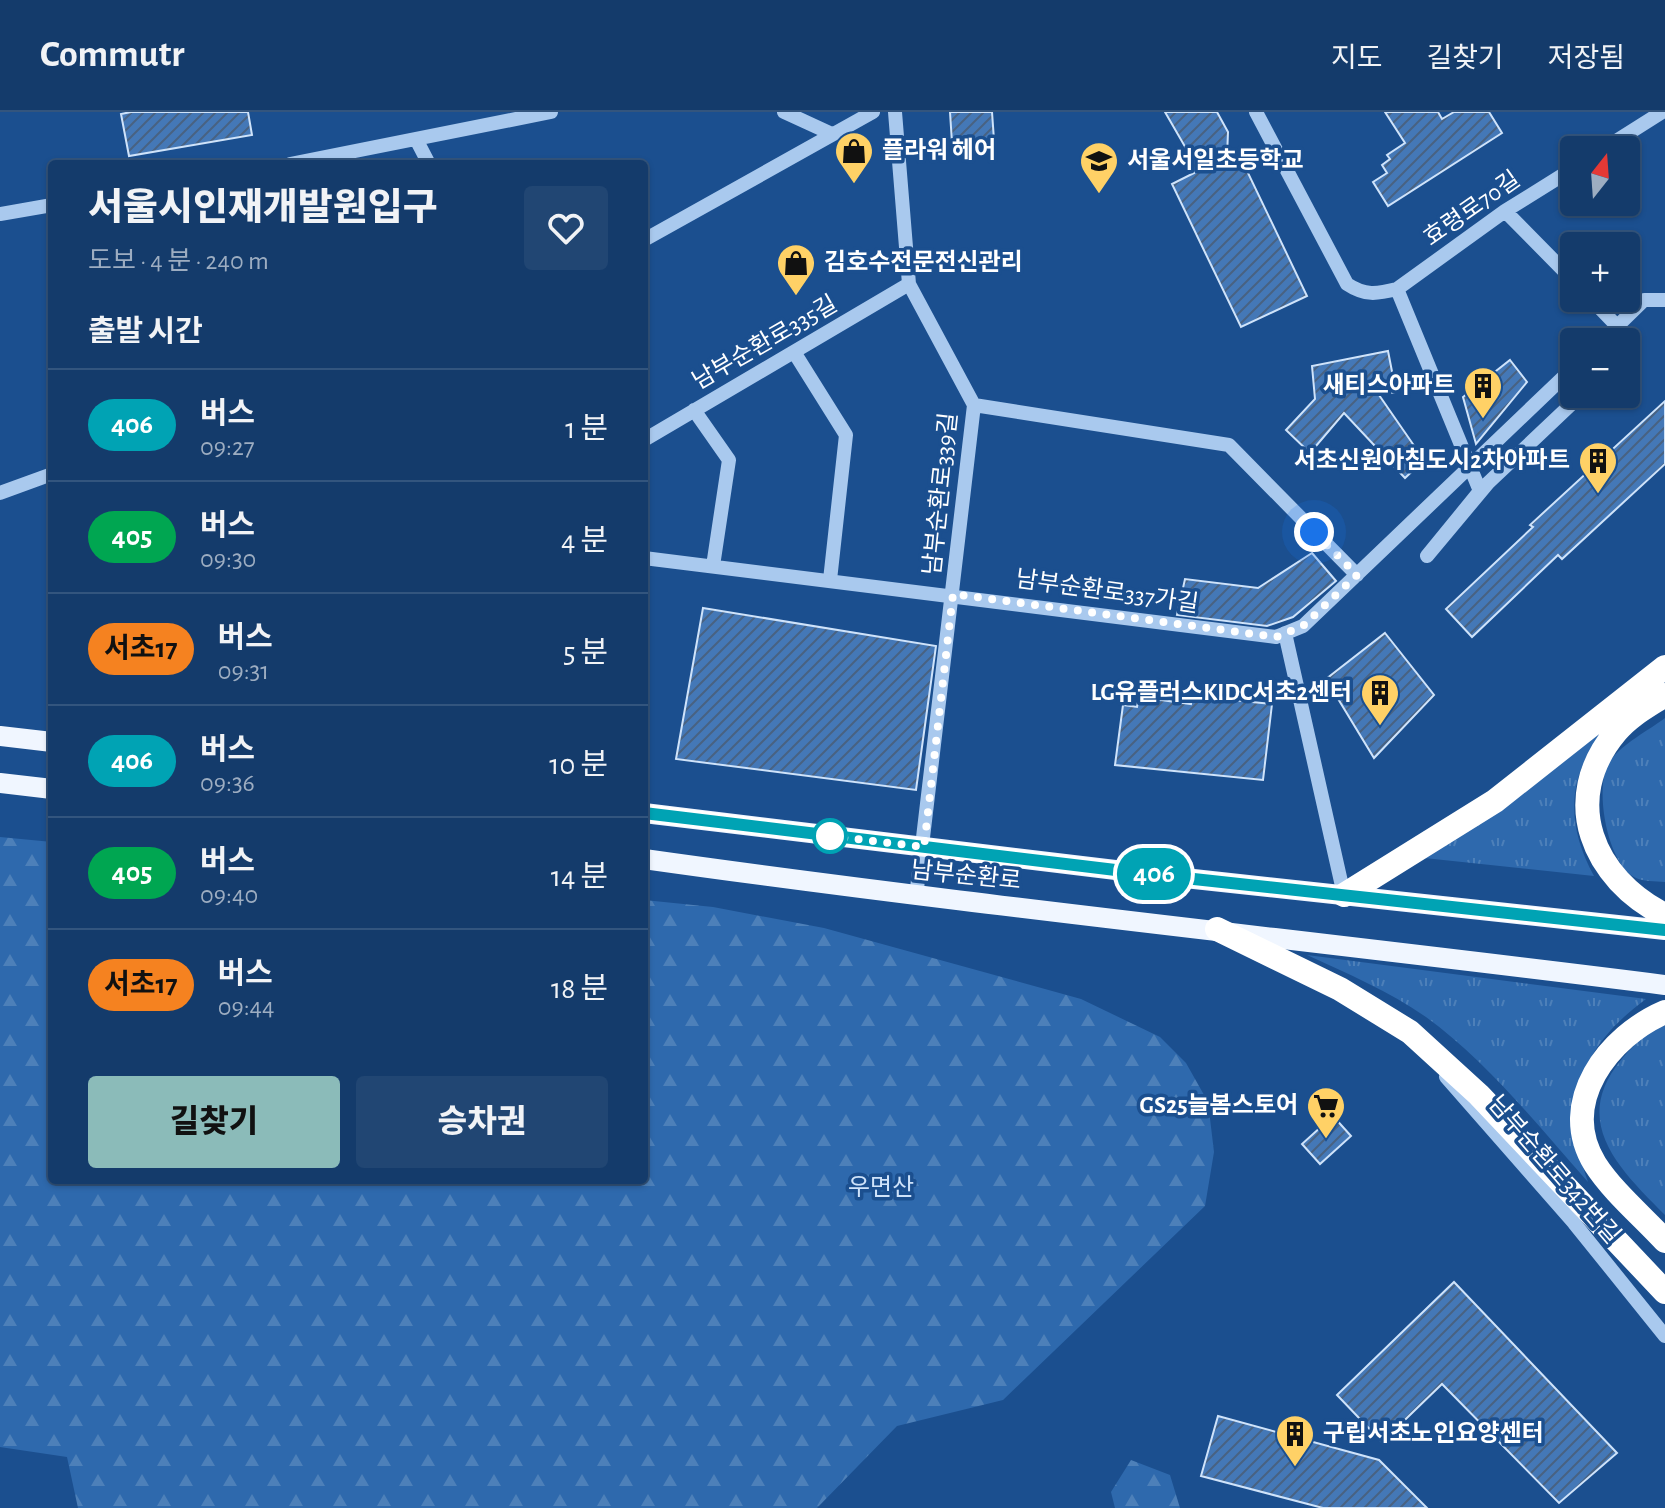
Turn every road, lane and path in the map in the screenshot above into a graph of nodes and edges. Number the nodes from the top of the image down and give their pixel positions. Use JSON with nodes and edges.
{"nodes":[{"id":1,"x":551,"y":112,"type":"edge"},
{"id":2,"x":784,"y":112,"type":"edge"},
{"id":3,"x":873,"y":112,"type":"edge"},
{"id":4,"x":895,"y":112,"type":"edge"},
{"id":5,"x":1256,"y":112,"type":"edge"},
{"id":6,"x":1662,"y":112,"type":"edge"},
{"id":7,"x":832,"y":134,"type":"junction"},
{"id":8,"x":1624,"y":136,"type":"edge"},
{"id":9,"x":416,"y":139,"type":"junction"},
{"id":10,"x":310,"y":160,"type":"edge"},
{"id":11,"x":427,"y":160,"type":"edge"},
{"id":12,"x":1560,"y":177,"type":"edge"},
{"id":13,"x":48,"y":206,"type":"edge"},
{"id":14,"x":1505,"y":211,"type":"junction"},
{"id":15,"x":0,"y":214,"type":"edge"},
{"id":16,"x":648,"y":238,"type":"edge"},
{"id":17,"x":1560,"y":267,"type":"edge"},
{"id":18,"x":909,"y":284,"type":"junction"},
{"id":19,"x":1397,"y":289,"type":"junction"},
{"id":20,"x":1665,"y":300,"type":"edge"},
{"id":21,"x":1604,"y":312,"type":"edge"},
{"id":22,"x":1617,"y":326,"type":"joint"},
{"id":23,"x":794,"y":352,"type":"junction"},
{"id":24,"x":1560,"y":380,"type":"edge"},
{"id":25,"x":974,"y":405,"type":"junction"},
{"id":26,"x":1567,"y":408,"type":"edge"},
{"id":27,"x":694,"y":410,"type":"junction"},
{"id":28,"x":648,"y":438,"type":"edge"},
{"id":29,"x":1469,"y":468,"type":"junction"},
{"id":30,"x":48,"y":475,"type":"edge"},
{"id":31,"x":0,"y":493,"type":"edge"},
{"id":32,"x":648,"y":558,"type":"edge"},
{"id":33,"x":713,"y":566,"type":"junction"},
{"id":34,"x":1357,"y":575,"type":"junction"},
{"id":35,"x":830,"y":580,"type":"junction"},
{"id":36,"x":953,"y":594,"type":"junction"},
{"id":37,"x":1285,"y":633,"type":"junction"},
{"id":38,"x":1665,"y":667,"type":"edge"},
{"id":39,"x":1665,"y":695,"type":"edge"},
{"id":40,"x":0,"y":736,"type":"edge"},
{"id":41,"x":48,"y":742,"type":"edge"},
{"id":42,"x":0,"y":783,"type":"edge"},
{"id":43,"x":48,"y":789,"type":"edge"},
{"id":44,"x":648,"y":813,"type":"edge"},
{"id":45,"x":924,"y":847,"type":"junction"},
{"id":46,"x":648,"y":860,"type":"edge"},
{"id":47,"x":1344,"y":895,"type":"junction"},
{"id":48,"x":916,"y":897,"type":"junction"},
{"id":49,"x":1665,"y":915,"type":"edge"},
{"id":50,"x":1217,"y":929,"type":"junction"},
{"id":51,"x":1665,"y":930,"type":"edge"},
{"id":52,"x":1665,"y":985,"type":"edge"},
{"id":53,"x":1665,"y":1012,"type":"edge"},
{"id":54,"x":1410,"y":1032,"type":"junction"},
{"id":55,"x":1665,"y":1241,"type":"edge"},
{"id":56,"x":1665,"y":1292,"type":"edge"},
{"id":57,"x":1665,"y":1336,"type":"edge"}],
"edges":[{"from":1,"to":9,"type":"street"},
{"from":2,"to":7,"type":"street"},
{"from":3,"to":7,"type":"street"},
{"from":4,"to":18,"type":"street","name":"남부순환로339길"},
{"from":5,"to":19,"type":"street"},
{"from":6,"to":8,"type":"street"},
{"from":7,"to":16,"type":"street"},
{"from":9,"to":10,"type":"street"},
{"from":9,"to":11,"type":"street"},
{"from":12,"to":14,"type":"street","name":"효령로70길"},
{"from":13,"to":15,"type":"street"},
{"from":14,"to":17,"type":"street"},
{"from":14,"to":19,"type":"street","name":"효령로70길"},
{"from":18,"to":23,"type":"street","name":"남부순환로335길"},
{"from":18,"to":25,"type":"street","name":"남부순환로339길"},
{"from":19,"to":29,"type":"street"},
{"from":20,"to":22,"type":"street"},
{"from":21,"to":22,"type":"street"},
{"from":23,"to":27,"type":"street","name":"남부순환로335길"},
{"from":23,"to":35,"type":"street"},
{"from":24,"to":29,"type":"street"},
{"from":25,"to":34,"type":"street"},
{"from":25,"to":36,"type":"street","name":"남부순환로339길"},
{"from":26,"to":29,"type":"street"},
{"from":27,"to":28,"type":"street","name":"남부순환로335길"},
{"from":27,"to":33,"type":"street"},
{"from":29,"to":34,"type":"street"},
{"from":30,"to":31,"type":"street"},
{"from":32,"to":33,"type":"street","name":"남부순환로337가길"},
{"from":33,"to":35,"type":"street","name":"남부순환로337가길"},
{"from":34,"to":37,"type":"street"},
{"from":35,"to":36,"type":"street","name":"남부순환로337가길"},
{"from":36,"to":37,"type":"street","name":"남부순환로337가길"},
{"from":36,"to":45,"type":"street","name":"남부순환로339길"},
{"from":37,"to":47,"type":"street"},
{"from":38,"to":47,"type":"highway"},
{"from":39,"to":49,"type":"highway"},
{"from":40,"to":41,"type":"main road"},
{"from":42,"to":43,"type":"main road"},
{"from":44,"to":45,"type":"main road","name":"남부순환로"},
{"from":45,"to":47,"type":"main road","name":"남부순환로"},
{"from":45,"to":48,"type":"street","name":"남부순환로339길"},
{"from":46,"to":48,"type":"main road","name":"남부순환로"},
{"from":47,"to":51,"type":"main road","name":"남부순환로"},
{"from":48,"to":50,"type":"main road","name":"남부순환로"},
{"from":50,"to":52,"type":"main road","name":"남부순환로"},
{"from":50,"to":54,"type":"highway"},
{"from":53,"to":55,"type":"highway"},
{"from":54,"to":56,"type":"highway"},
{"from":54,"to":57,"type":"street","name":"남부순환로342번길"}]}
